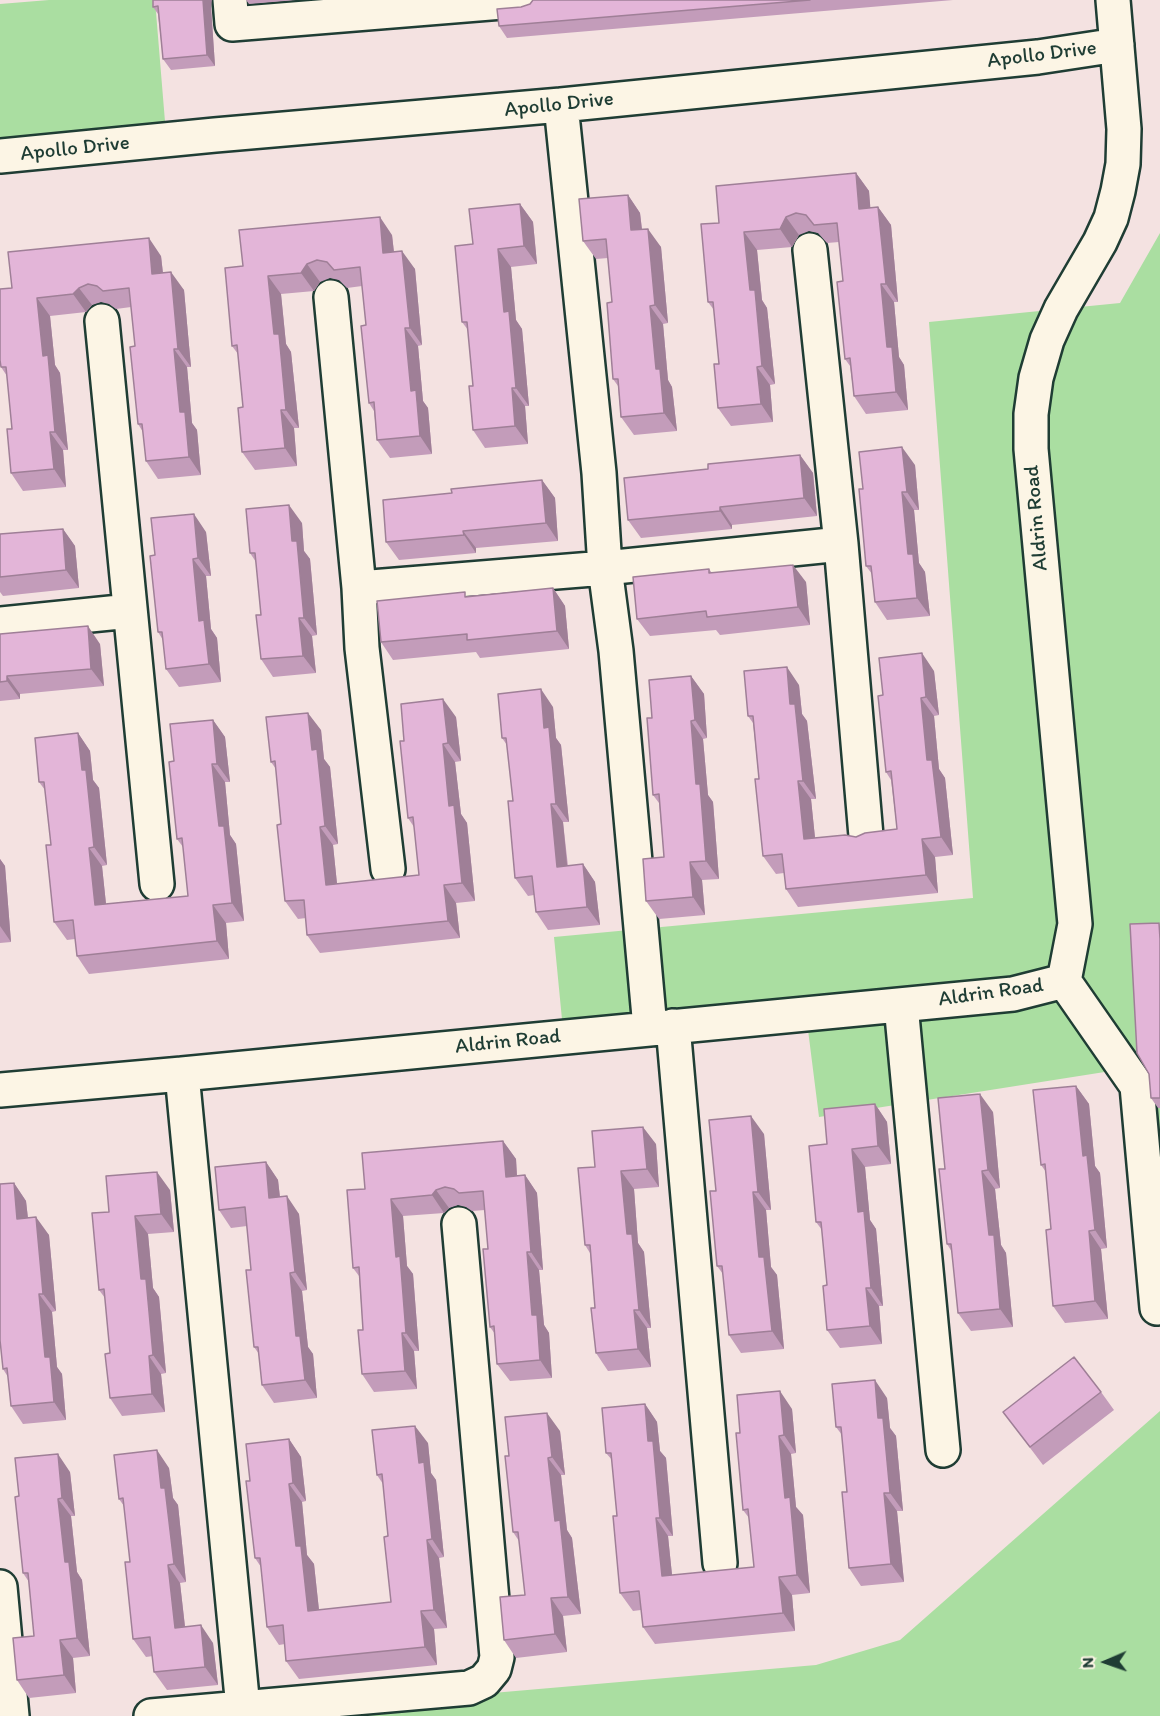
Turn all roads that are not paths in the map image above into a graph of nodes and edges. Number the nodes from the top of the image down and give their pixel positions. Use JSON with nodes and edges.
{"nodes":[{"id":1,"x":230,"y":0,"type":"edge"},
{"id":2,"x":527,"y":0,"type":"edge"},
{"id":3,"x":1113,"y":0,"type":"edge"},
{"id":4,"x":1117,"y":45,"type":"junction"},
{"id":5,"x":561,"y":105,"type":"junction"},
{"id":6,"x":0,"y":156,"type":"edge"},
{"id":7,"x":810,"y":250,"type":"edge"},
{"id":8,"x":331,"y":297,"type":"edge"},
{"id":9,"x":102,"y":321,"type":"edge"},
{"id":10,"x":841,"y":544,"type":"junction"},
{"id":11,"x":605,"y":568,"type":"junction"},
{"id":12,"x":358,"y":588,"type":"junction"},
{"id":13,"x":130,"y":611,"type":"junction"},
{"id":14,"x":0,"y":624,"type":"edge"},
{"id":15,"x":866,"y":836,"type":"edge"},
{"id":16,"x":388,"y":869,"type":"dead end"},
{"id":17,"x":156,"y":884,"type":"dead end"},
{"id":18,"x":1064,"y":981,"type":"junction"},
{"id":19,"x":901,"y":1005,"type":"junction"},
{"id":20,"x":662,"y":1027,"type":"junction"},
{"id":21,"x":182,"y":1074,"type":"junction"},
{"id":22,"x":0,"y":1090,"type":"edge"},
{"id":23,"x":459,"y":1224,"type":"edge"},
{"id":24,"x":1157,"y":1308,"type":"dead end"},
{"id":25,"x":943,"y":1450,"type":"dead end"},
{"id":26,"x":720,"y":1563,"type":"dead end"},
{"id":27,"x":0,"y":1587,"type":"edge"},
{"id":28,"x":243,"y":1708,"type":"junction"},
{"id":29,"x":12,"y":1716,"type":"edge"},
{"id":30,"x":151,"y":1716,"type":"edge"}],
"edges":[{"from":1,"to":2,"type":"street"},
{"from":3,"to":4,"type":"street","name":"Aldrin Road"},
{"from":4,"to":5,"type":"street","name":"Apollo Drive"},
{"from":4,"to":18,"type":"street","name":"Aldrin Road"},
{"from":5,"to":6,"type":"street","name":"Apollo Drive"},
{"from":5,"to":11,"type":"street"},
{"from":7,"to":10,"type":"street"},
{"from":8,"to":12,"type":"street"},
{"from":9,"to":13,"type":"street"},
{"from":10,"to":11,"type":"street"},
{"from":10,"to":15,"type":"street"},
{"from":11,"to":12,"type":"street"},
{"from":11,"to":20,"type":"street"},
{"from":12,"to":16,"type":"street"},
{"from":13,"to":14,"type":"street"},
{"from":13,"to":17,"type":"street"},
{"from":18,"to":19,"type":"street","name":"Aldrin Road"},
{"from":18,"to":24,"type":"street"},
{"from":19,"to":20,"type":"street","name":"Aldrin Road"},
{"from":19,"to":25,"type":"street"},
{"from":20,"to":21,"type":"street","name":"Aldrin Road"},
{"from":20,"to":26,"type":"street"},
{"from":21,"to":22,"type":"street","name":"Aldrin Road"},
{"from":21,"to":28,"type":"street"},
{"from":23,"to":28,"type":"street"},
{"from":27,"to":29,"type":"street"},
{"from":28,"to":30,"type":"street"}]}
